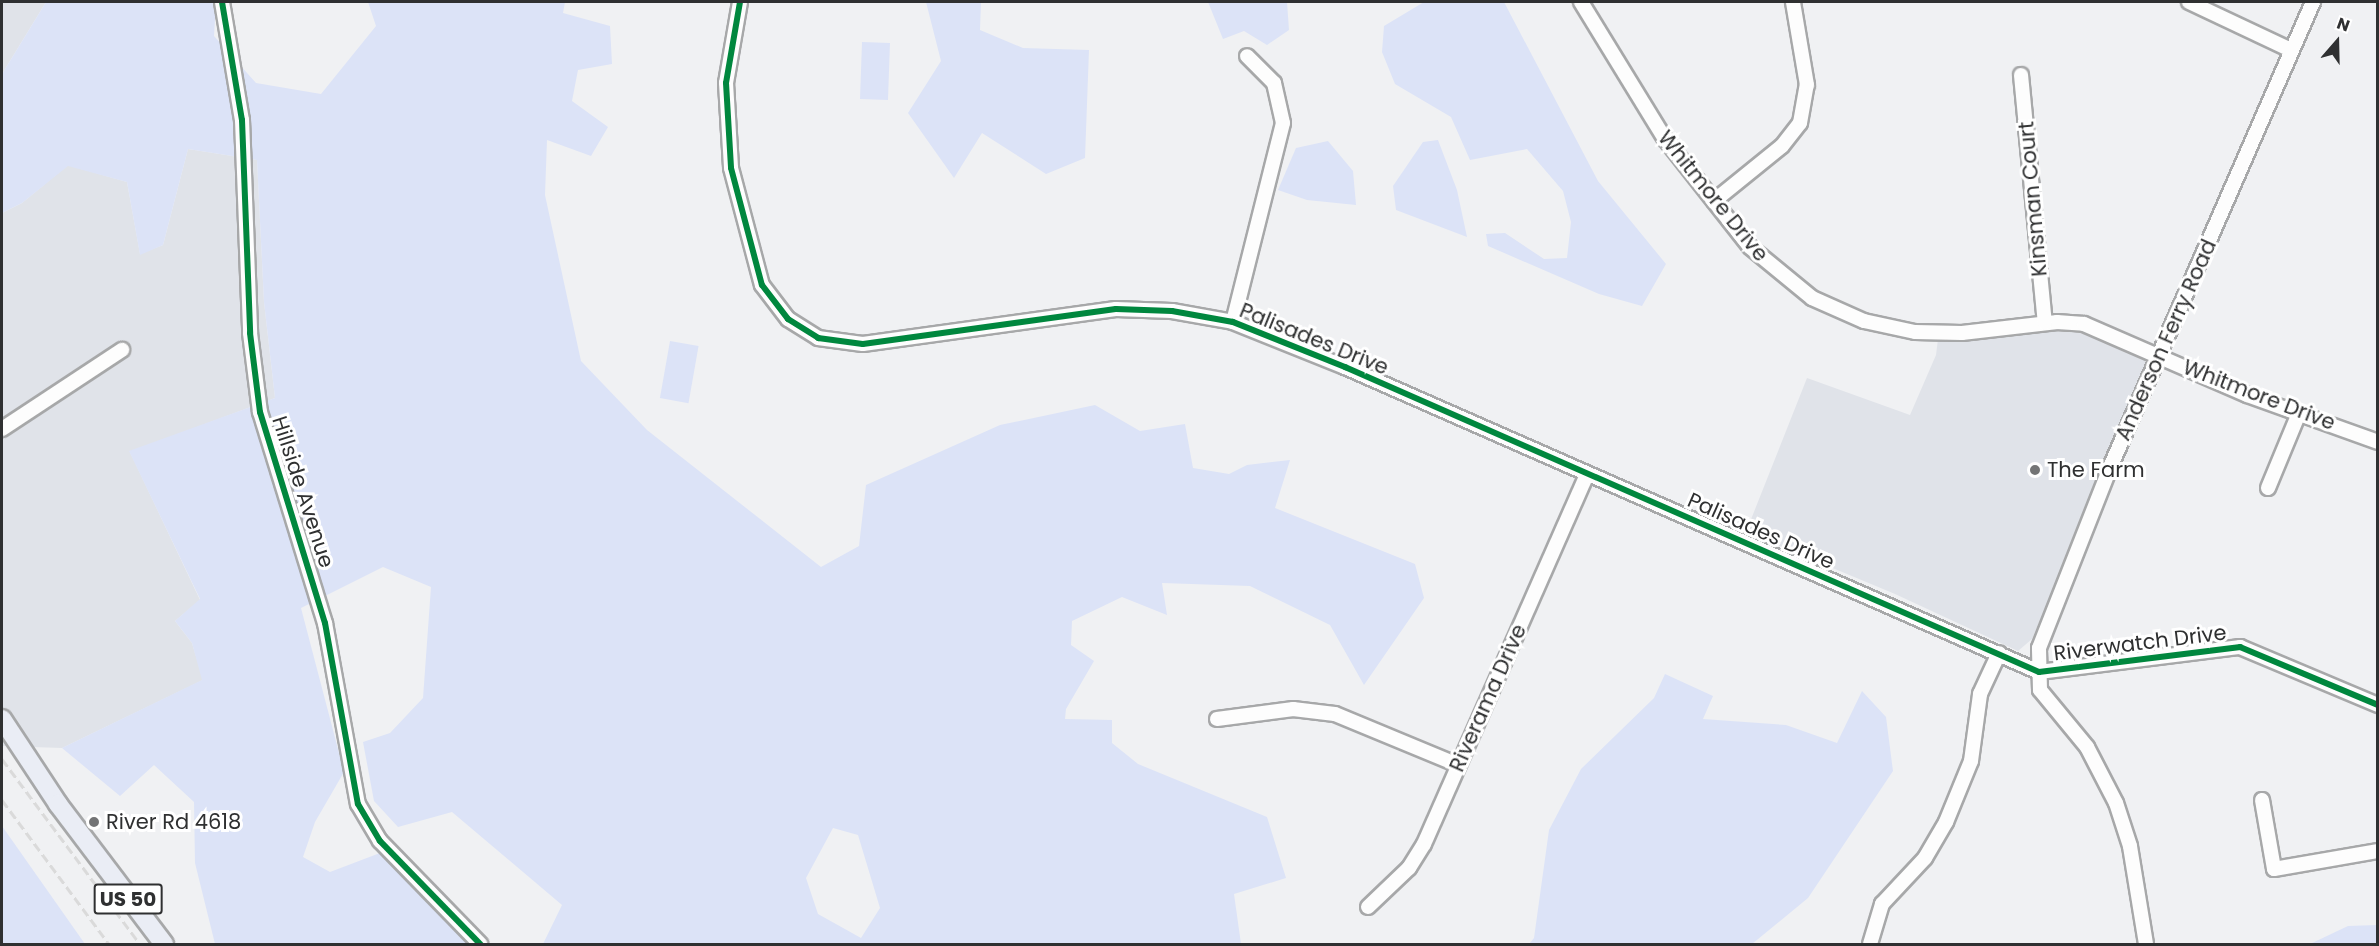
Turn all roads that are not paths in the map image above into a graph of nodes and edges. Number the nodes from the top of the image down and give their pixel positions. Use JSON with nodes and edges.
{"nodes":[{"id":1,"x":222,"y":2,"type":"edge"},
{"id":2,"x":740,"y":2,"type":"edge"},
{"id":3,"x":1581,"y":2,"type":"edge"},
{"id":4,"x":1793,"y":2,"type":"edge"},
{"id":5,"x":2189,"y":2,"type":"edge"},
{"id":6,"x":2313,"y":2,"type":"edge"},
{"id":7,"x":2291,"y":50,"type":"junction"},
{"id":8,"x":1247,"y":56,"type":"dead end"},
{"id":9,"x":2021,"y":75,"type":"dead end"},
{"id":10,"x":1714,"y":201,"type":"junction"},
{"id":11,"x":1233,"y":322,"type":"junction"},
{"id":12,"x":2045,"y":323,"type":"junction"},
{"id":13,"x":122,"y":350,"type":"dead end"},
{"id":14,"x":2159,"y":356,"type":"junction"},
{"id":15,"x":2299,"y":412,"type":"junction"},
{"id":16,"x":2,"y":429,"type":"edge"},
{"id":17,"x":2378,"y":442,"type":"edge"},
{"id":18,"x":1587,"y":474,"type":"junction"},
{"id":19,"x":2268,"y":488,"type":"dead end"},
{"id":20,"x":1999,"y":653,"type":"junction"},
{"id":21,"x":2039,"y":672,"type":"junction"},
{"id":22,"x":2378,"y":705,"type":"edge"},
{"id":23,"x":2,"y":719,"type":"edge"},
{"id":24,"x":1217,"y":719,"type":"dead end"},
{"id":25,"x":1458,"y":765,"type":"junction"},
{"id":26,"x":2262,"y":800,"type":"dead end"},
{"id":27,"x":2378,"y":851,"type":"edge"},
{"id":28,"x":1368,"y":907,"type":"dead end"},
{"id":29,"x":164,"y":945,"type":"edge"},
{"id":30,"x":480,"y":945,"type":"edge"},
{"id":31,"x":1869,"y":945,"type":"edge"},
{"id":32,"x":2146,"y":945,"type":"edge"}],
"edges":[{"from":1,"to":30,"type":"street","name":"Hillside Avenue"},
{"from":2,"to":11,"type":"street","name":"Palisades Drive"},
{"from":3,"to":10,"type":"street","name":"Whitmore Drive"},
{"from":4,"to":10,"type":"street"},
{"from":5,"to":7,"type":"street"},
{"from":6,"to":7,"type":"street","name":"Anderson Ferry Road"},
{"from":7,"to":14,"type":"street","name":"Anderson Ferry Road"},
{"from":8,"to":11,"type":"street"},
{"from":9,"to":12,"type":"street","name":"Kinsman Court"},
{"from":10,"to":12,"type":"street","name":"Whitmore Drive"},
{"from":11,"to":18,"type":"street","name":"Palisades Drive"},
{"from":12,"to":14,"type":"street","name":"Whitmore Drive"},
{"from":13,"to":16,"type":"street"},
{"from":14,"to":15,"type":"street","name":"Whitmore Drive"},
{"from":14,"to":21,"type":"street","name":"Anderson Ferry Road"},
{"from":15,"to":17,"type":"street","name":"Whitmore Drive"},
{"from":15,"to":19,"type":"street"},
{"from":18,"to":20,"type":"street","name":"Palisades Drive"},
{"from":18,"to":25,"type":"street","name":"Riverama Drive"},
{"from":20,"to":21,"type":"street","name":"Palisades Drive"},
{"from":20,"to":31,"type":"street"},
{"from":21,"to":22,"type":"street","name":"Riverwatch Drive"},
{"from":21,"to":32,"type":"street","name":"Anderson Ferry Road"},
{"from":23,"to":29,"type":"main road","number":"US 50"},
{"from":24,"to":25,"type":"street"},
{"from":25,"to":28,"type":"street","name":"Riverama Drive"},
{"from":26,"to":27,"type":"street"}]}
